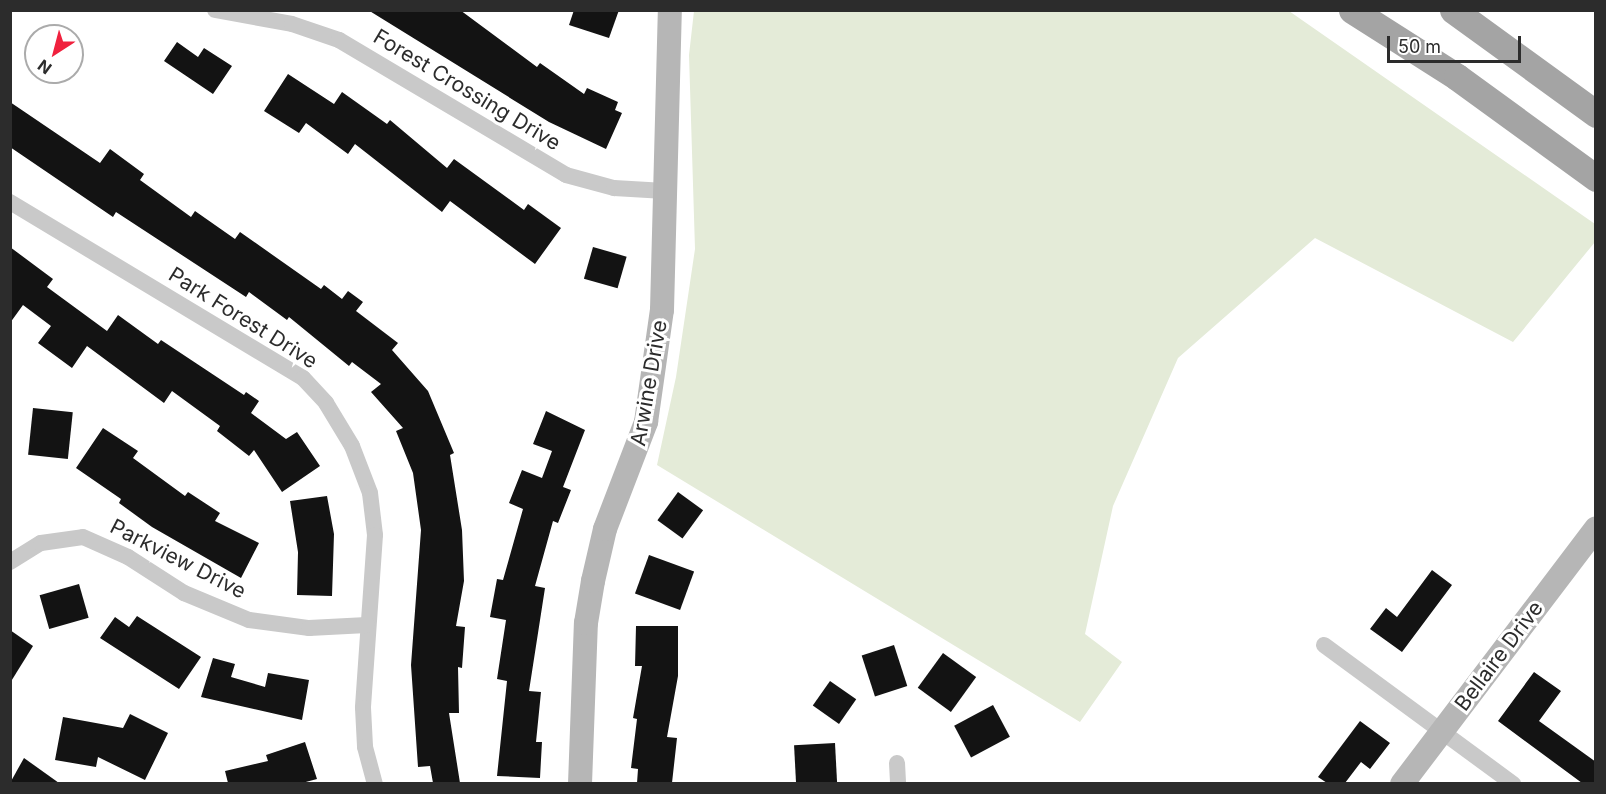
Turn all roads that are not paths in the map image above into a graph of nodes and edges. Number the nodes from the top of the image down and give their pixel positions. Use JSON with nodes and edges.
{"nodes":[{"id":1,"x":214,"y":10,"type":"edge"},
{"id":2,"x":670,"y":10,"type":"edge"},
{"id":3,"x":1352,"y":10,"type":"edge"},
{"id":4,"x":1453,"y":10,"type":"edge"},
{"id":5,"x":1596,"y":114,"type":"edge"},
{"id":6,"x":1596,"y":178,"type":"edge"},
{"id":7,"x":664,"y":191,"type":"junction"},
{"id":8,"x":10,"y":202,"type":"edge"},
{"id":9,"x":1596,"y":528,"type":"edge"},
{"id":10,"x":10,"y":562,"type":"edge"},
{"id":11,"x":367,"y":624,"type":"junction"},
{"id":12,"x":1324,"y":645,"type":"dead end"},
{"id":13,"x":1441,"y":732,"type":"junction"},
{"id":14,"x":897,"y":763,"type":"dead end"},
{"id":15,"x":375,"y":783,"type":"edge"},
{"id":16,"x":580,"y":783,"type":"edge"},
{"id":17,"x":898,"y":783,"type":"edge"},
{"id":18,"x":1402,"y":783,"type":"edge"},
{"id":19,"x":1512,"y":783,"type":"edge"}],
"edges":[{"from":1,"to":7,"type":"street","name":"Forest Crossing Drive"},
{"from":2,"to":7,"type":"street","name":"Arwine Drive"},
{"from":3,"to":6,"type":"main road"},
{"from":4,"to":5,"type":"main road"},
{"from":7,"to":16,"type":"street","name":"Arwine Drive"},
{"from":8,"to":11,"type":"street","name":"Park Forest Drive"},
{"from":9,"to":13,"type":"street","name":"Bellaire Drive"},
{"from":10,"to":11,"type":"street","name":"Parkview Drive"},
{"from":11,"to":15,"type":"street","name":"Park Forest Drive"},
{"from":12,"to":13,"type":"street"},
{"from":13,"to":18,"type":"street","name":"Bellaire Drive"},
{"from":13,"to":19,"type":"street"},
{"from":14,"to":17,"type":"street"}]}
